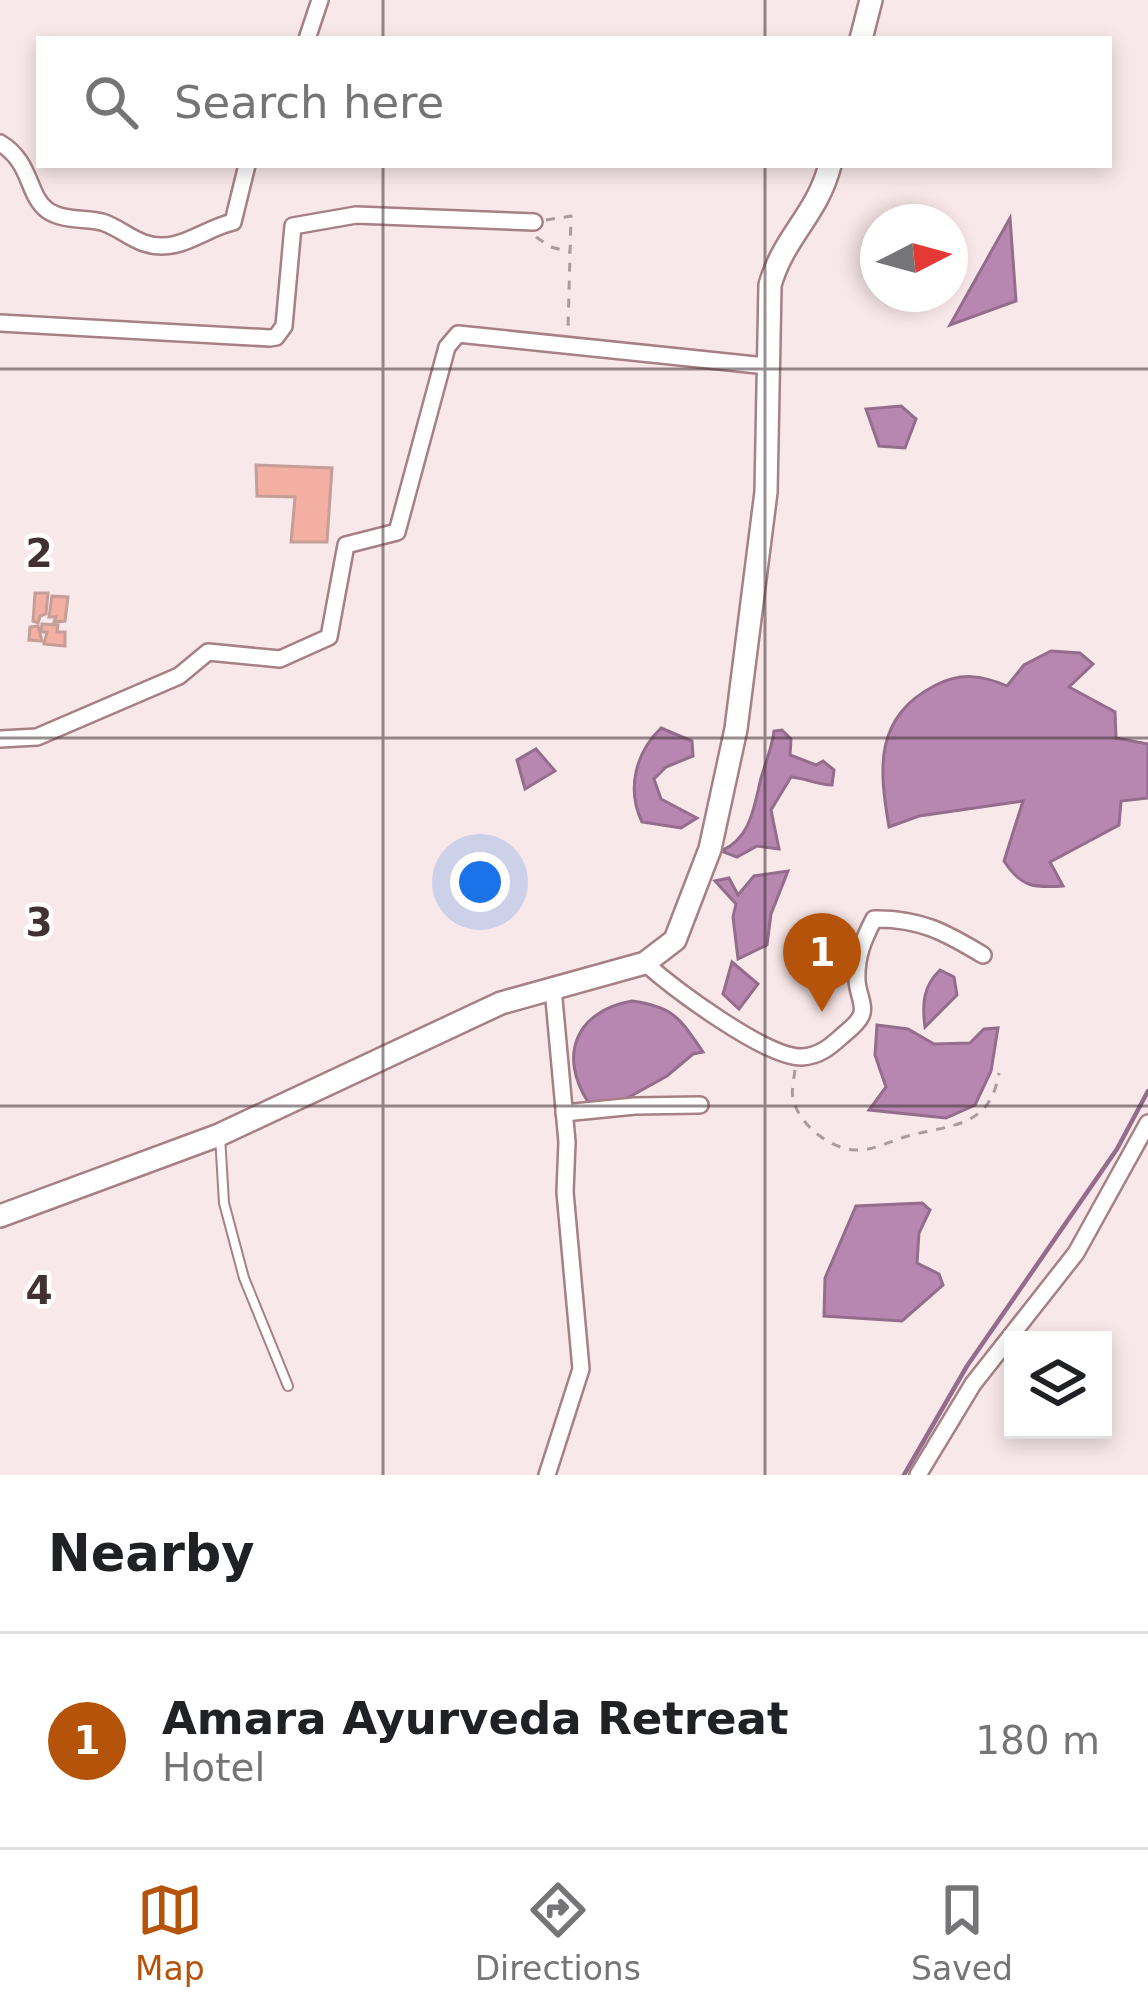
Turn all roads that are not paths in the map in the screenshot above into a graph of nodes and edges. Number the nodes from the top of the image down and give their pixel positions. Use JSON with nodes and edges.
{"nodes":[{"id":1,"x":320,"y":0,"type":"edge"},
{"id":2,"x":871,"y":0,"type":"edge"},
{"id":3,"x":308,"y":36,"type":"edge"},
{"id":4,"x":862,"y":36,"type":"edge"},
{"id":5,"x":0,"y":142,"type":"edge"},
{"id":6,"x":246,"y":168,"type":"edge"},
{"id":7,"x":829,"y":168,"type":"edge"},
{"id":8,"x":534,"y":222,"type":"road end"},
{"id":9,"x":0,"y":323,"type":"edge"},
{"id":10,"x":766,"y":366,"type":"junction"},
{"id":11,"x":0,"y":739,"type":"edge"},
{"id":12,"x":982,"y":955,"type":"dead end"},
{"id":13,"x":645,"y":963,"type":"junction"},
{"id":14,"x":553,"y":988,"type":"junction"},
{"id":15,"x":700,"y":1105,"type":"dead end"},
{"id":16,"x":564,"y":1114,"type":"junction"},
{"id":17,"x":1148,"y":1123,"type":"edge"},
{"id":18,"x":219,"y":1135,"type":"junction"},
{"id":19,"x":0,"y":1216,"type":"edge"},
{"id":20,"x":288,"y":1386,"type":"dead end"},
{"id":21,"x":547,"y":1475,"type":"edge"},
{"id":22,"x":918,"y":1475,"type":"edge"}],
"edges":[{"from":1,"to":3,"type":"street"},
{"from":2,"to":4,"type":"street"},
{"from":5,"to":6,"type":"street"},
{"from":7,"to":10,"type":"street"},
{"from":8,"to":9,"type":"street"},
{"from":10,"to":11,"type":"street"},
{"from":10,"to":13,"type":"street"},
{"from":12,"to":13,"type":"street"},
{"from":13,"to":14,"type":"street"},
{"from":14,"to":16,"type":"street"},
{"from":14,"to":18,"type":"street"},
{"from":15,"to":16,"type":"street"},
{"from":16,"to":21,"type":"street"},
{"from":17,"to":22,"type":"street"},
{"from":18,"to":19,"type":"street"},
{"from":18,"to":20,"type":"lane"}]}
